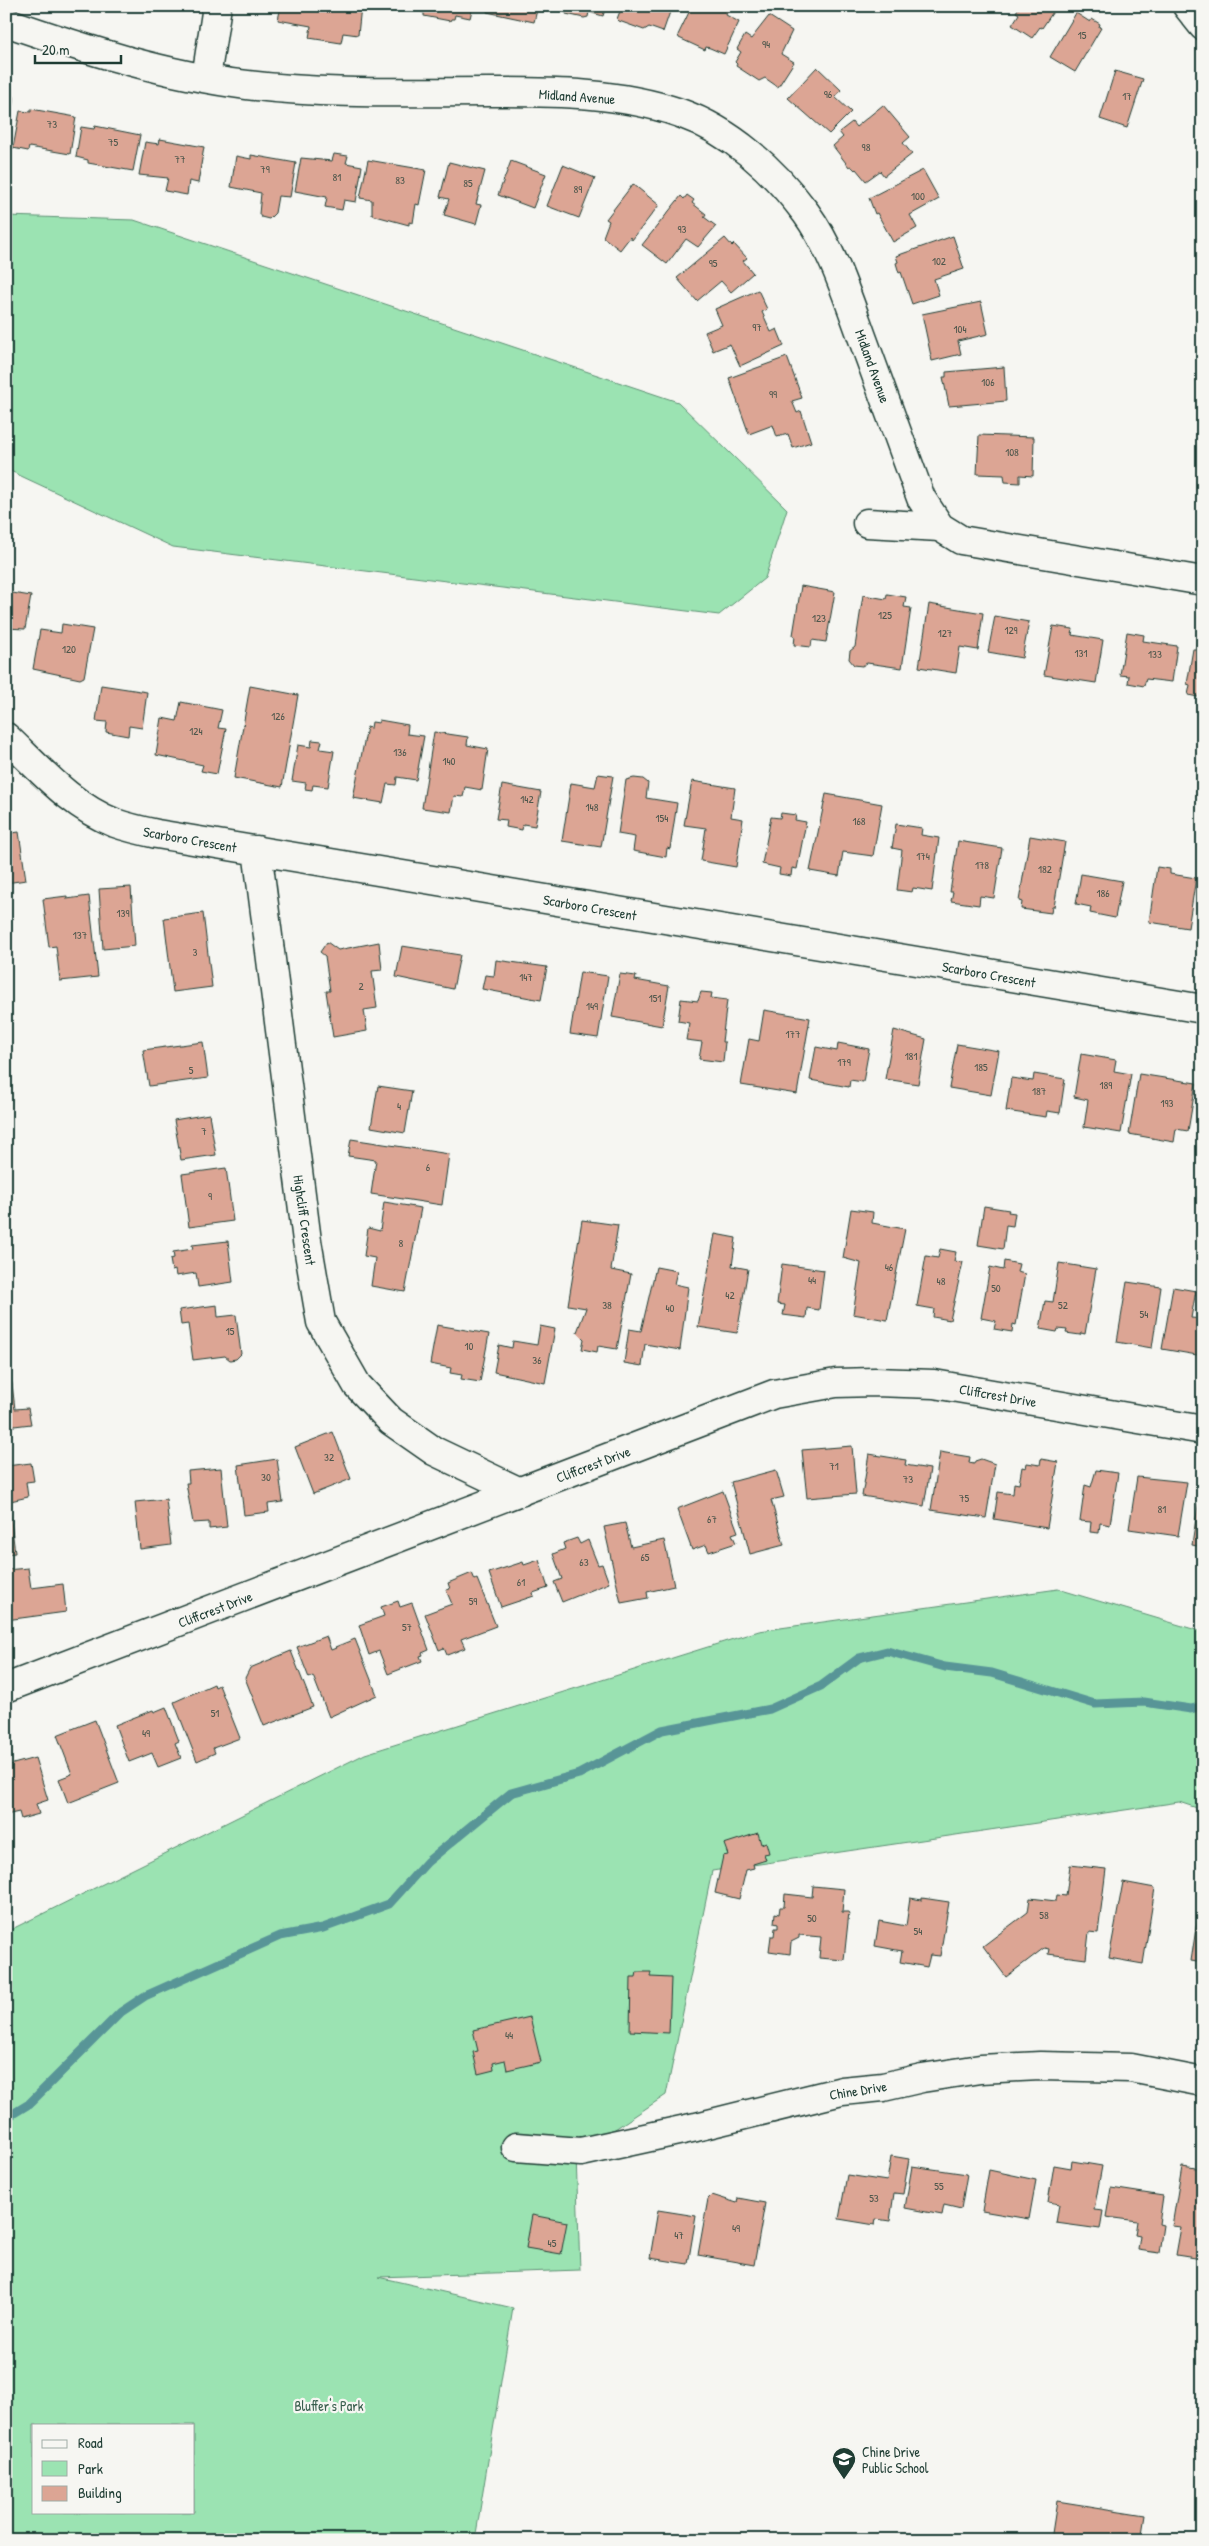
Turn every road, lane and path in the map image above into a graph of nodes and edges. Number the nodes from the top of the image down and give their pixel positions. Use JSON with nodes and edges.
{"nodes":[{"id":1,"x":217,"y":6,"type":"edge"},
{"id":2,"x":1187,"y":6,"type":"edge"},
{"id":3,"x":6,"y":22,"type":"edge"},
{"id":4,"x":1203,"y":26,"type":"edge"},
{"id":5,"x":206,"y":78,"type":"junction"},
{"id":6,"x":866,"y":522,"type":"dead end"},
{"id":7,"x":940,"y":527,"type":"junction"},
{"id":8,"x":1203,"y":581,"type":"edge"},
{"id":9,"x":6,"y":737,"type":"edge"},
{"id":10,"x":257,"y":850,"type":"junction"},
{"id":11,"x":1203,"y":1009,"type":"edge"},
{"id":12,"x":1203,"y":1430,"type":"edge"},
{"id":13,"x":520,"y":1492,"type":"junction"},
{"id":14,"x":6,"y":1688,"type":"edge"},
{"id":15,"x":1203,"y":2082,"type":"edge"},
{"id":16,"x":516,"y":2147,"type":"dead end"}],
"edges":[{"from":1,"to":5,"type":"street"},
{"from":2,"to":4,"type":"street"},
{"from":3,"to":5,"type":"street","name":"Midland Avenue"},
{"from":5,"to":7,"type":"street","name":"Midland Avenue"},
{"from":6,"to":7,"type":"street","name":"Midland Avenue"},
{"from":7,"to":8,"type":"street","name":"Midland Avenue"},
{"from":9,"to":10,"type":"street","name":"Scarboro Crescent"},
{"from":10,"to":11,"type":"street","name":"Scarboro Crescent"},
{"from":10,"to":13,"type":"street","name":"Highcliff Crescent"},
{"from":12,"to":13,"type":"street","name":"Cliffcrest Drive"},
{"from":13,"to":14,"type":"street","name":"Cliffcrest Drive"},
{"from":15,"to":16,"type":"street","name":"Chine Drive"}]}
